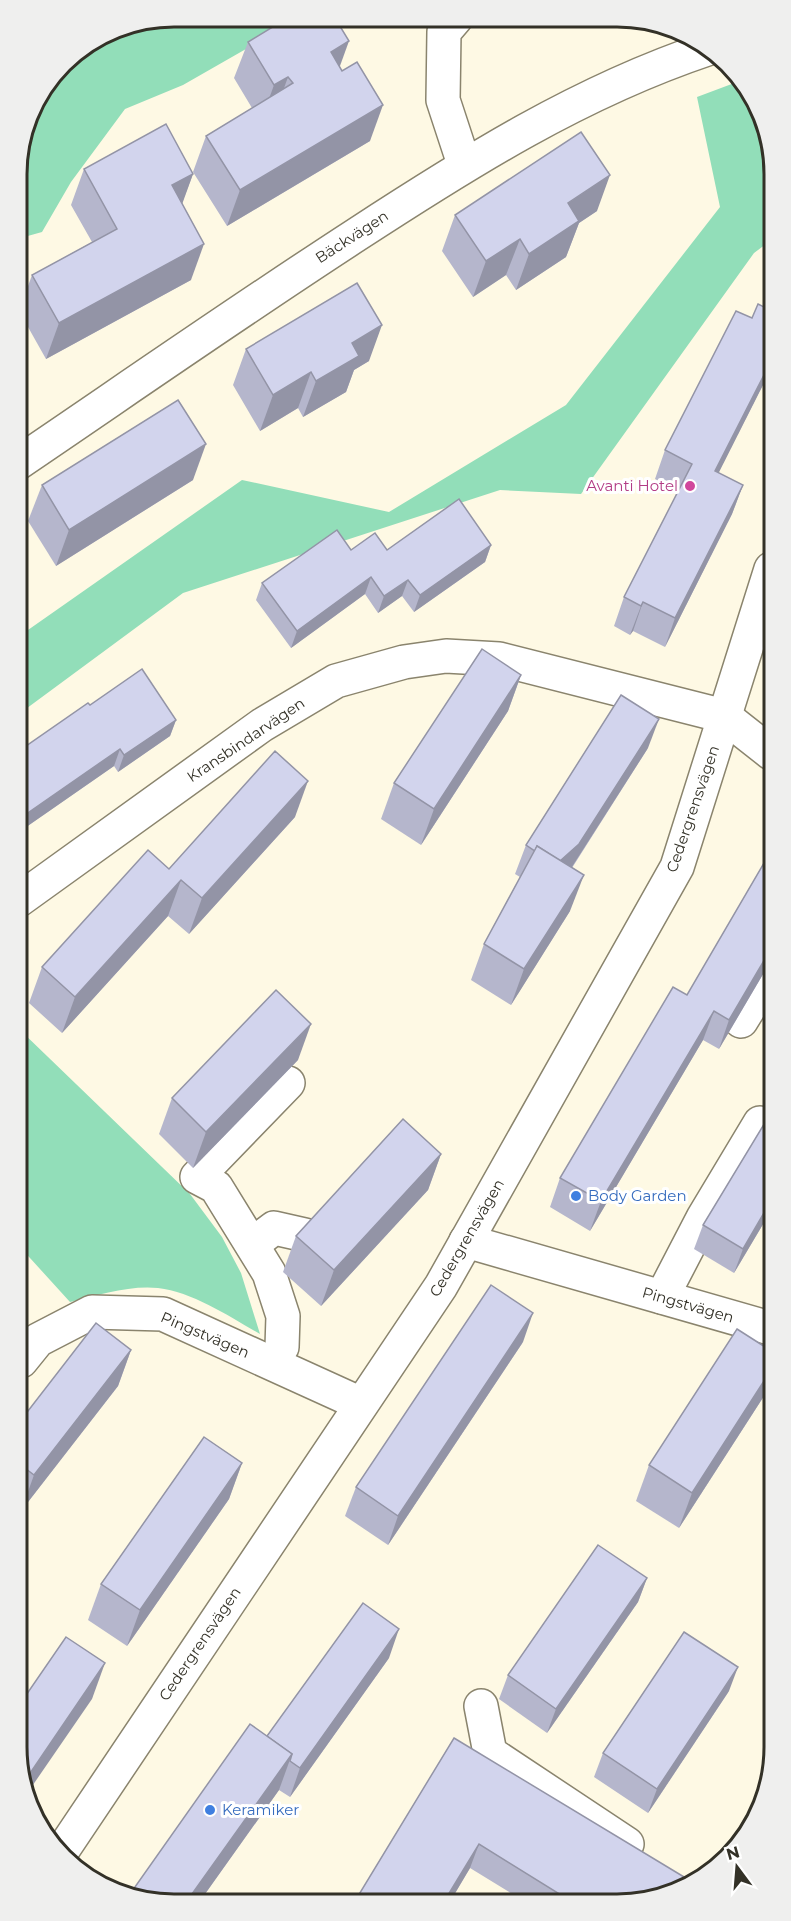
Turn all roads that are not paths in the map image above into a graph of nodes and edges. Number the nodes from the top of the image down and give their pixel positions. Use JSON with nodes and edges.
{"nodes":[{"id":1,"x":448,"y":27,"type":"edge"},
{"id":2,"x":698,"y":52,"type":"edge"},
{"id":3,"x":464,"y":164,"type":"junction"},
{"id":4,"x":27,"y":457,"type":"edge"},
{"id":5,"x":764,"y":591,"type":"edge"},
{"id":6,"x":724,"y":716,"type":"junction"},
{"id":7,"x":764,"y":747,"type":"edge"},
{"id":8,"x":27,"y":894,"type":"edge"},
{"id":9,"x":764,"y":984,"type":"edge"},
{"id":10,"x":741,"y":1021,"type":"edge"},
{"id":11,"x":288,"y":1083,"type":"edge"},
{"id":12,"x":760,"y":1123,"type":"dead end"},
{"id":13,"x":305,"y":1235,"type":"edge"},
{"id":14,"x":466,"y":1241,"type":"junction"},
{"id":15,"x":253,"y":1244,"type":"junction"},
{"id":16,"x":662,"y":1298,"type":"junction"},
{"id":17,"x":764,"y":1326,"type":"edge"},
{"id":18,"x":282,"y":1347,"type":"dead end"},
{"id":19,"x":27,"y":1354,"type":"edge"},
{"id":20,"x":361,"y":1404,"type":"junction"},
{"id":21,"x":482,"y":1706,"type":"dead end"},
{"id":22,"x":65,"y":1846,"type":"edge"},
{"id":23,"x":648,"y":1859,"type":"edge"}],
"edges":[{"from":1,"to":3,"type":"street"},
{"from":2,"to":3,"type":"street","name":"Bäckvägen"},
{"from":3,"to":4,"type":"street","name":"Bäckvägen"},
{"from":5,"to":6,"type":"street","name":"Cedergrensvägen"},
{"from":6,"to":7,"type":"street","name":"Kransbindarvägen"},
{"from":6,"to":8,"type":"street","name":"Kransbindarvägen"},
{"from":6,"to":14,"type":"street","name":"Cedergrensvägen"},
{"from":9,"to":10,"type":"street"},
{"from":11,"to":15,"type":"street"},
{"from":12,"to":16,"type":"street"},
{"from":13,"to":15,"type":"street"},
{"from":14,"to":16,"type":"street","name":"Pingstvägen"},
{"from":14,"to":20,"type":"street","name":"Cedergrensvägen"},
{"from":15,"to":18,"type":"street"},
{"from":16,"to":17,"type":"street","name":"Pingstvägen"},
{"from":19,"to":20,"type":"street","name":"Pingstvägen"},
{"from":20,"to":22,"type":"street","name":"Cedergrensvägen"},
{"from":21,"to":23,"type":"street"}]}
